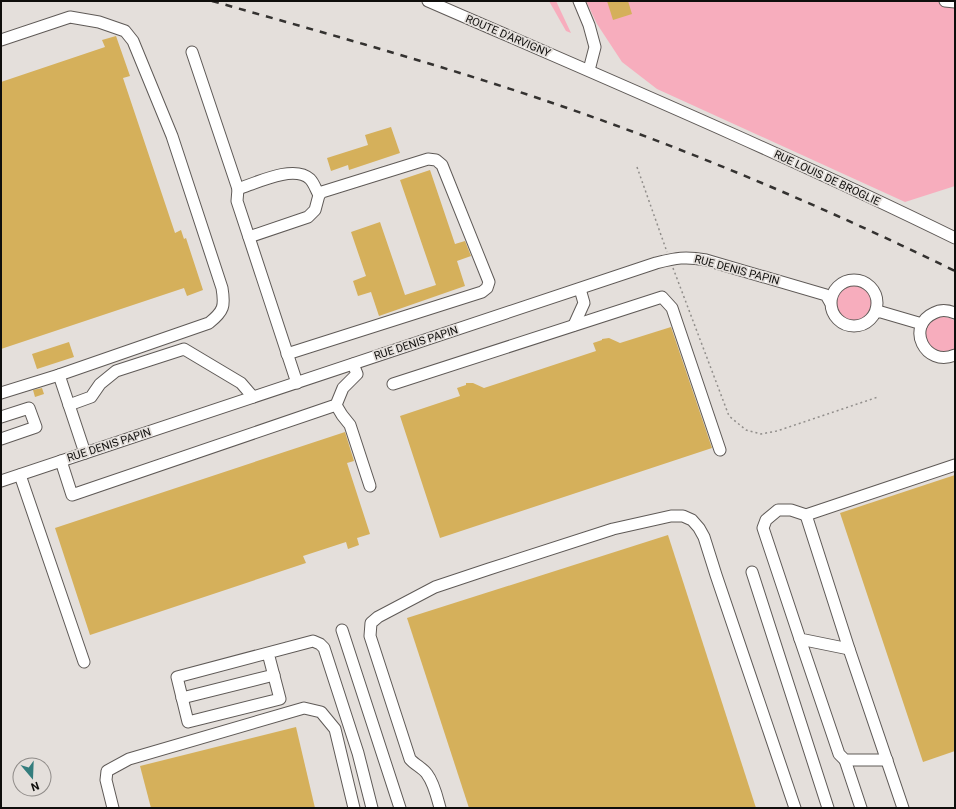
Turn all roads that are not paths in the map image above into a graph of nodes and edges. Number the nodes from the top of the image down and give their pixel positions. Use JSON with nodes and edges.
{"nodes":[{"id":1,"x":428,"y":1,"type":"edge"},
{"id":2,"x":578,"y":1,"type":"edge"},
{"id":3,"x":945,"y":1,"type":"edge"},
{"id":4,"x":955,"y":2,"type":"edge"},
{"id":5,"x":1,"y":40,"type":"edge"},
{"id":6,"x":192,"y":52,"type":"dead end"},
{"id":7,"x":588,"y":70,"type":"junction"},
{"id":8,"x":697,"y":119,"type":"joint"},
{"id":9,"x":238,"y":189,"type":"junction"},
{"id":10,"x":319,"y":196,"type":"junction"},
{"id":11,"x":249,"y":237,"type":"junction"},
{"id":12,"x":955,"y":238,"type":"edge"},
{"id":13,"x":580,"y":289,"type":"junction"},
{"id":14,"x":830,"y":302,"type":"junction"},
{"id":15,"x":876,"y":312,"type":"junction"},
{"id":16,"x":955,"y":313,"type":"edge"},
{"id":17,"x":922,"y":324,"type":"junction"},
{"id":18,"x":574,"y":325,"type":"junction"},
{"id":19,"x":287,"y":354,"type":"junction"},
{"id":20,"x":955,"y":355,"type":"edge"},
{"id":21,"x":353,"y":364,"type":"junction"},
{"id":22,"x":59,"y":375,"type":"junction"},
{"id":23,"x":297,"y":383,"type":"junction"},
{"id":24,"x":393,"y":384,"type":"dead end"},
{"id":25,"x":1,"y":393,"type":"edge"},
{"id":26,"x":253,"y":397,"type":"junction"},
{"id":27,"x":69,"y":405,"type":"junction"},
{"id":28,"x":336,"y":405,"type":"junction"},
{"id":29,"x":1,"y":417,"type":"edge"},
{"id":30,"x":1,"y":439,"type":"edge"},
{"id":31,"x":720,"y":450,"type":"dead end"},
{"id":32,"x":85,"y":453,"type":"junction"},
{"id":33,"x":61,"y":461,"type":"junction"},
{"id":34,"x":955,"y":465,"type":"edge"},
{"id":35,"x":20,"y":475,"type":"junction"},
{"id":36,"x":1,"y":481,"type":"edge"},
{"id":37,"x":370,"y":486,"type":"dead end"},
{"id":38,"x":806,"y":515,"type":"junction"},
{"id":39,"x":752,"y":572,"type":"dead end"},
{"id":40,"x":342,"y":630,"type":"dead end"},
{"id":41,"x":800,"y":639,"type":"junction"},
{"id":42,"x":849,"y":649,"type":"junction"},
{"id":43,"x":268,"y":652,"type":"junction"},
{"id":44,"x":84,"y":662,"type":"dead end"},
{"id":45,"x":274,"y":675,"type":"junction"},
{"id":46,"x":182,"y":698,"type":"junction"},
{"id":47,"x":845,"y":760,"type":"junction"},
{"id":48,"x":887,"y":760,"type":"junction"},
{"id":49,"x":113,"y":808,"type":"edge"},
{"id":50,"x":354,"y":808,"type":"edge"},
{"id":51,"x":372,"y":808,"type":"edge"},
{"id":52,"x":400,"y":808,"type":"edge"},
{"id":53,"x":440,"y":808,"type":"edge"},
{"id":54,"x":795,"y":808,"type":"edge"},
{"id":55,"x":828,"y":808,"type":"edge"},
{"id":56,"x":861,"y":808,"type":"edge"},
{"id":57,"x":903,"y":808,"type":"edge"}],
"edges":[{"from":1,"to":7,"type":"street","name":"ROUTE D'ARVIGNY"},
{"from":2,"to":7,"type":"street"},
{"from":3,"to":4,"type":"street"},
{"from":5,"to":22,"type":"street"},
{"from":6,"to":9,"type":"street"},
{"from":7,"to":8,"type":"street","name":"ROUTE D'ARVIGNY"},
{"from":8,"to":12,"type":"street","name":"RUE LOUIS DE BROGLIE"},
{"from":9,"to":10,"type":"street"},
{"from":9,"to":11,"type":"street"},
{"from":10,"to":11,"type":"street"},
{"from":10,"to":19,"type":"street"},
{"from":11,"to":19,"type":"street"},
{"from":13,"to":14,"type":"street","name":"RUE DENIS PAPIN"},
{"from":13,"to":18,"type":"street"},
{"from":13,"to":21,"type":"street","name":"RUE DENIS PAPIN"},
{"from":14,"to":15,"type":"street"},
{"from":14,"to":15,"type":"street"},
{"from":15,"to":17,"type":"street"},
{"from":16,"to":17,"type":"street"},
{"from":17,"to":20,"type":"street"},
{"from":18,"to":24,"type":"street"},
{"from":18,"to":31,"type":"street"},
{"from":19,"to":23,"type":"street"},
{"from":21,"to":23,"type":"street","name":"RUE DENIS PAPIN"},
{"from":21,"to":28,"type":"street"},
{"from":22,"to":25,"type":"street"},
{"from":22,"to":27,"type":"street"},
{"from":23,"to":26,"type":"street","name":"RUE DENIS PAPIN"},
{"from":26,"to":27,"type":"street"},
{"from":26,"to":32,"type":"street","name":"RUE DENIS PAPIN"},
{"from":27,"to":32,"type":"street"},
{"from":28,"to":33,"type":"street"},
{"from":28,"to":37,"type":"street"},
{"from":29,"to":30,"type":"street"},
{"from":32,"to":33,"type":"street","name":"RUE DENIS PAPIN"},
{"from":33,"to":35,"type":"street","name":"RUE DENIS PAPIN"},
{"from":34,"to":38,"type":"street"},
{"from":35,"to":36,"type":"street","name":"RUE DENIS PAPIN"},
{"from":35,"to":44,"type":"street"},
{"from":38,"to":41,"type":"street"},
{"from":38,"to":42,"type":"street"},
{"from":39,"to":55,"type":"street"},
{"from":40,"to":52,"type":"street"},
{"from":41,"to":42,"type":"street"},
{"from":41,"to":47,"type":"street"},
{"from":42,"to":48,"type":"street"},
{"from":43,"to":45,"type":"street"},
{"from":43,"to":46,"type":"street"},
{"from":43,"to":51,"type":"street"},
{"from":45,"to":46,"type":"street"},
{"from":45,"to":46,"type":"street"},
{"from":47,"to":48,"type":"street"},
{"from":47,"to":56,"type":"street"},
{"from":48,"to":57,"type":"street"},
{"from":49,"to":50,"type":"street"},
{"from":53,"to":54,"type":"street"}]}
